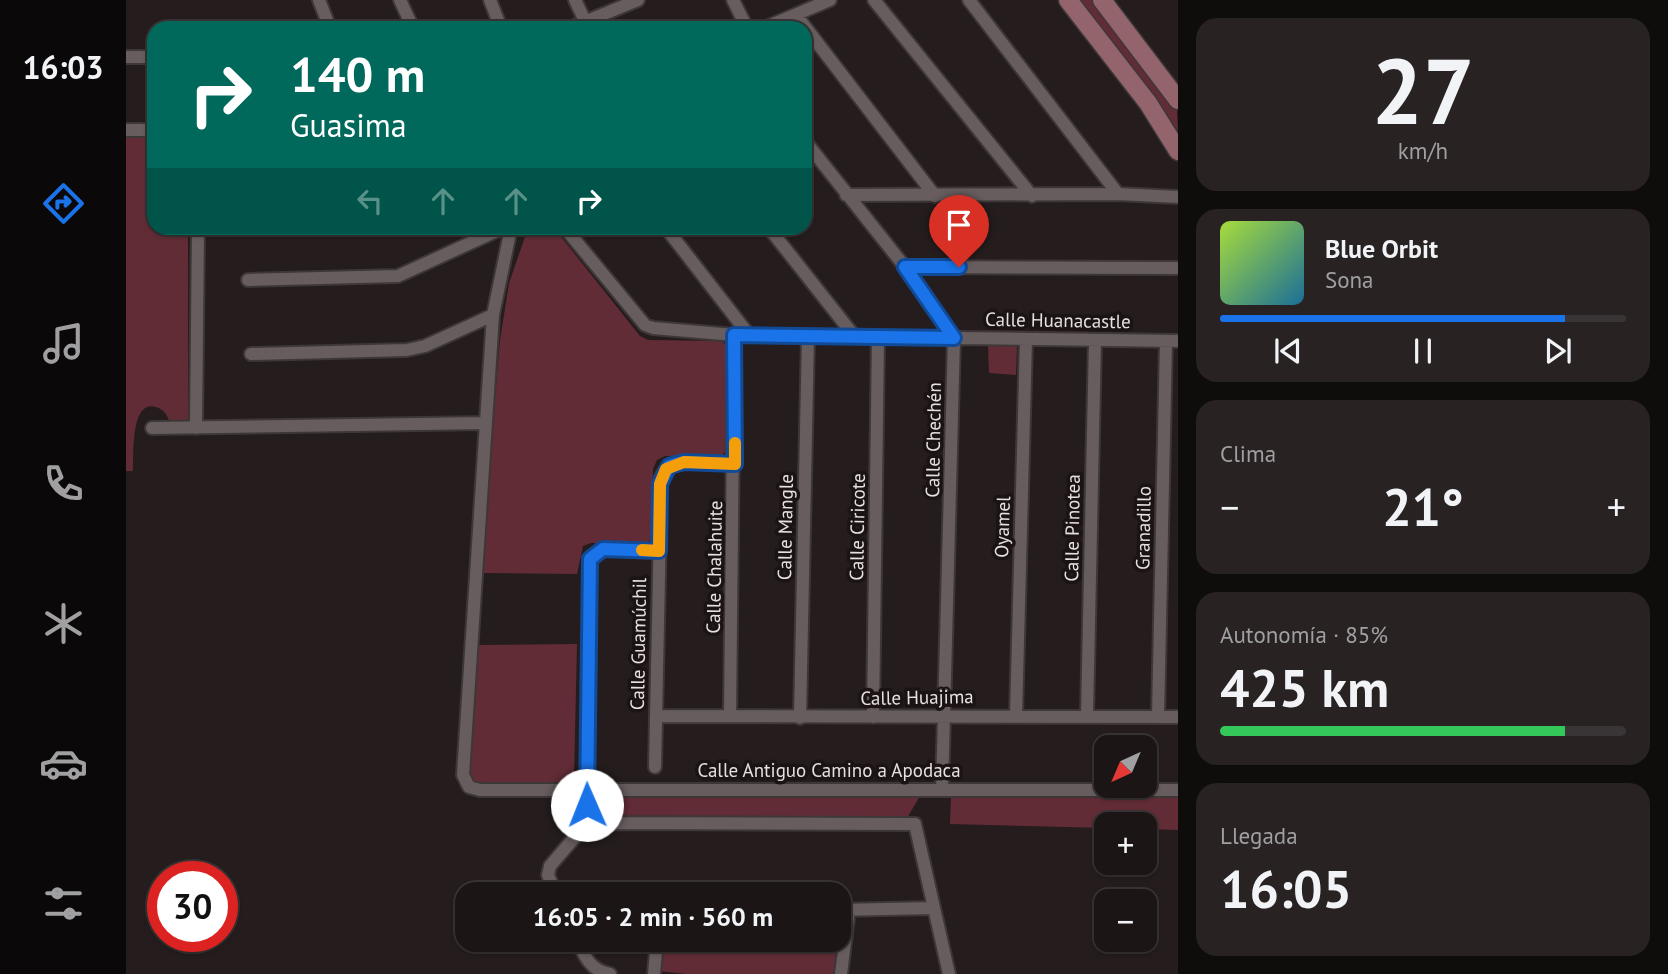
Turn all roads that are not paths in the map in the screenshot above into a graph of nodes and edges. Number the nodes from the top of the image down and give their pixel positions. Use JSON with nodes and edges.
{"nodes":[{"id":1,"x":319,"y":0,"type":"edge"},
{"id":2,"x":400,"y":0,"type":"edge"},
{"id":3,"x":490,"y":0,"type":"edge"},
{"id":4,"x":575,"y":0,"type":"edge"},
{"id":5,"x":638,"y":0,"type":"edge"},
{"id":6,"x":733,"y":0,"type":"edge"},
{"id":7,"x":830,"y":0,"type":"edge"},
{"id":8,"x":874,"y":0,"type":"edge"},
{"id":9,"x":969,"y":0,"type":"edge"},
{"id":10,"x":1068,"y":0,"type":"edge"},
{"id":11,"x":1102,"y":0,"type":"edge"},
{"id":12,"x":796,"y":15,"type":"junction"},
{"id":13,"x":327,"y":21,"type":"edge"},
{"id":14,"x":410,"y":21,"type":"edge"},
{"id":15,"x":498,"y":21,"type":"edge"},
{"id":16,"x":585,"y":21,"type":"joint"},
{"id":17,"x":744,"y":21,"type":"edge"},
{"id":18,"x":781,"y":21,"type":"edge"},
{"id":19,"x":801,"y":21,"type":"edge"},
{"id":20,"x":812,"y":36,"type":"edge"},
{"id":21,"x":126,"y":57,"type":"edge"},
{"id":22,"x":147,"y":57,"type":"edge"},
{"id":23,"x":1178,"y":100,"type":"edge"},
{"id":24,"x":126,"y":130,"type":"edge"},
{"id":25,"x":147,"y":130,"type":"edge"},
{"id":26,"x":812,"y":150,"type":"edge"},
{"id":27,"x":1178,"y":151,"type":"edge"},
{"id":28,"x":1118,"y":194,"type":"junction"},
{"id":29,"x":846,"y":195,"type":"junction"},
{"id":30,"x":934,"y":196,"type":"junction"},
{"id":31,"x":1032,"y":196,"type":"junction"},
{"id":32,"x":1178,"y":197,"type":"edge"},
{"id":33,"x":198,"y":235,"type":"edge"},
{"id":34,"x":488,"y":235,"type":"edge"},
{"id":35,"x":510,"y":235,"type":"edge"},
{"id":36,"x":571,"y":235,"type":"edge"},
{"id":37,"x":671,"y":235,"type":"edge"},
{"id":38,"x":775,"y":235,"type":"edge"},
{"id":39,"x":905,"y":267,"type":"junction"},
{"id":40,"x":1178,"y":268,"type":"edge"},
{"id":41,"x":248,"y":280,"type":"dead end"},
{"id":42,"x":493,"y":315,"type":"junction"},
{"id":43,"x":734,"y":335,"type":"junction"},
{"id":44,"x":749,"y":335,"type":"junction"},
{"id":45,"x":808,"y":336,"type":"junction"},
{"id":46,"x":855,"y":337,"type":"junction"},
{"id":47,"x":878,"y":337,"type":"junction"},
{"id":48,"x":954,"y":338,"type":"junction"},
{"id":49,"x":1026,"y":340,"type":"junction"},
{"id":50,"x":1095,"y":340,"type":"junction"},
{"id":51,"x":1172,"y":341,"type":"edge"},
{"id":52,"x":251,"y":354,"type":"dead end"},
{"id":53,"x":486,"y":423,"type":"junction"},
{"id":54,"x":152,"y":428,"type":"dead end"},
{"id":55,"x":197,"y":428,"type":"junction"},
{"id":56,"x":735,"y":464,"type":"junction"},
{"id":57,"x":659,"y":551,"type":"junction"},
{"id":58,"x":945,"y":715,"type":"junction"},
{"id":59,"x":656,"y":716,"type":"junction"},
{"id":60,"x":730,"y":716,"type":"junction"},
{"id":61,"x":1016,"y":716,"type":"junction"},
{"id":62,"x":1087,"y":716,"type":"junction"},
{"id":63,"x":873,"y":717,"type":"junction"},
{"id":64,"x":1158,"y":717,"type":"junction"},
{"id":65,"x":1178,"y":717,"type":"edge"},
{"id":66,"x":800,"y":718,"type":"junction"},
{"id":67,"x":655,"y":767,"type":"dead end"},
{"id":68,"x":586,"y":788,"type":"junction"},
{"id":69,"x":942,"y":790,"type":"junction"},
{"id":70,"x":1178,"y":790,"type":"edge"},
{"id":71,"x":587,"y":823,"type":"junction"},
{"id":72,"x":551,"y":882,"type":"edge"},
{"id":73,"x":933,"y":908,"type":"junction"},
{"id":74,"x":851,"y":910,"type":"edge"},
{"id":75,"x":583,"y":952,"type":"edge"},
{"id":76,"x":656,"y":952,"type":"edge"},
{"id":77,"x":842,"y":952,"type":"edge"},
{"id":78,"x":610,"y":974,"type":"edge"},
{"id":79,"x":653,"y":974,"type":"edge"},
{"id":80,"x":841,"y":974,"type":"edge"},
{"id":81,"x":949,"y":974,"type":"edge"}],
"edges":[{"from":1,"to":13,"type":"street"},
{"from":2,"to":14,"type":"street"},
{"from":3,"to":15,"type":"street"},
{"from":4,"to":16,"type":"street"},
{"from":5,"to":16,"type":"street"},
{"from":6,"to":17,"type":"street"},
{"from":7,"to":12,"type":"street"},
{"from":8,"to":31,"type":"street"},
{"from":9,"to":28,"type":"street"},
{"from":10,"to":27,"type":"street"},
{"from":11,"to":23,"type":"street"},
{"from":12,"to":18,"type":"street"},
{"from":12,"to":19,"type":"street"},
{"from":20,"to":30,"type":"street"},
{"from":21,"to":22,"type":"street"},
{"from":24,"to":25,"type":"street"},
{"from":26,"to":29,"type":"street"},
{"from":28,"to":31,"type":"street"},
{"from":28,"to":32,"type":"street"},
{"from":29,"to":30,"type":"street"},
{"from":29,"to":39,"type":"street"},
{"from":30,"to":31,"type":"street"},
{"from":33,"to":55,"type":"street"},
{"from":34,"to":41,"type":"street"},
{"from":35,"to":42,"type":"street"},
{"from":36,"to":43,"type":"street","name":"Calle Huanacastle"},
{"from":37,"to":44,"type":"street"},
{"from":38,"to":46,"type":"street"},
{"from":39,"to":40,"type":"street"},
{"from":39,"to":48,"type":"street"},
{"from":42,"to":52,"type":"street"},
{"from":42,"to":53,"type":"street"},
{"from":43,"to":44,"type":"street","name":"Calle Huanacastle"},
{"from":43,"to":56,"type":"street","name":"Calle Chalahuite"},
{"from":44,"to":45,"type":"street","name":"Calle Huanacastle"},
{"from":45,"to":46,"type":"street","name":"Calle Huanacastle"},
{"from":45,"to":66,"type":"street","name":"Calle Mangle"},
{"from":46,"to":47,"type":"street","name":"Calle Huanacastle"},
{"from":47,"to":48,"type":"street","name":"Calle Huanacastle"},
{"from":47,"to":63,"type":"street","name":"Calle Ciricote"},
{"from":48,"to":49,"type":"street","name":"Calle Huanacastle"},
{"from":48,"to":58,"type":"street","name":"Calle Chechén"},
{"from":49,"to":50,"type":"street","name":"Calle Huanacastle"},
{"from":49,"to":61,"type":"street","name":"Oyamel"},
{"from":50,"to":51,"type":"street","name":"Calle Huanacastle"},
{"from":50,"to":62,"type":"street","name":"Calle Pinotea"},
{"from":51,"to":64,"type":"street","name":"Granadillo"},
{"from":53,"to":55,"type":"street"},
{"from":53,"to":68,"type":"street","name":"Calle Antiguo Camino a Apodaca"},
{"from":54,"to":55,"type":"street"},
{"from":56,"to":57,"type":"street","name":"Calle Guamúchil"},
{"from":56,"to":60,"type":"street","name":"Calle Chalahuite"},
{"from":57,"to":59,"type":"street","name":"Calle Guamúchil"},
{"from":57,"to":68,"type":"street"},
{"from":58,"to":61,"type":"street","name":"Calle Huajima"},
{"from":58,"to":63,"type":"street","name":"Calle Huajima"},
{"from":58,"to":69,"type":"street","name":"Calle Chechén"},
{"from":59,"to":60,"type":"street","name":"Calle Huajima"},
{"from":59,"to":67,"type":"street","name":"Calle Guamúchil"},
{"from":60,"to":66,"type":"street","name":"Calle Huajima"},
{"from":61,"to":62,"type":"street","name":"Calle Huajima"},
{"from":62,"to":64,"type":"street","name":"Calle Huajima"},
{"from":63,"to":66,"type":"street","name":"Calle Huajima"},
{"from":64,"to":65,"type":"street","name":"Calle Huajima"},
{"from":68,"to":69,"type":"street","name":"Calle Antiguo Camino a Apodaca"},
{"from":68,"to":71,"type":"street"},
{"from":69,"to":70,"type":"street","name":"Calle Antiguo Camino a Apodaca"},
{"from":71,"to":72,"type":"street"},
{"from":71,"to":73,"type":"street"},
{"from":73,"to":74,"type":"street"},
{"from":73,"to":81,"type":"street"},
{"from":75,"to":78,"type":"street"},
{"from":76,"to":79,"type":"street"},
{"from":77,"to":80,"type":"street"}]}
